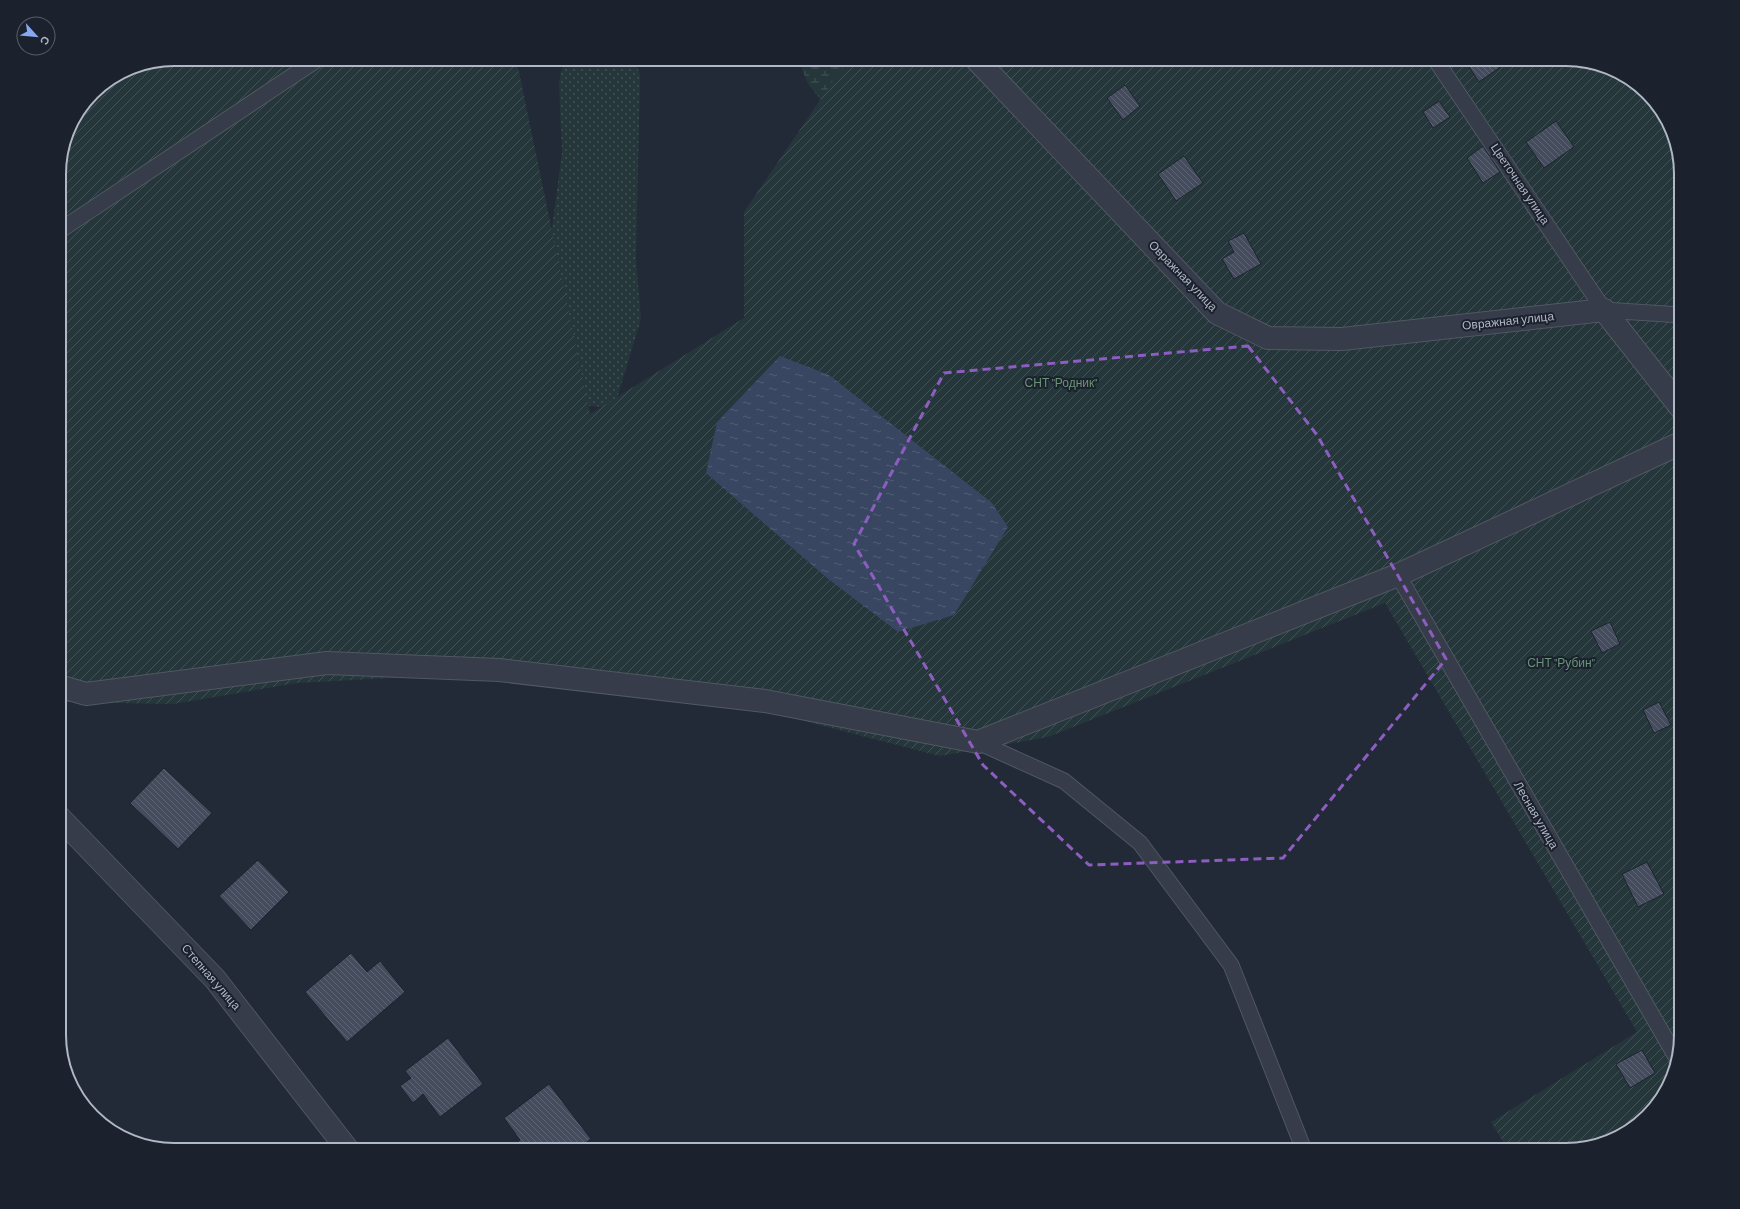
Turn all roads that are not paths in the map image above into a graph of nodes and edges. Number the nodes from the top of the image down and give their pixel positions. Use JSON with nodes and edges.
{"nodes":[{"id":1,"x":307,"y":66,"type":"edge"},
{"id":2,"x":983,"y":66,"type":"edge"},
{"id":3,"x":1440,"y":66,"type":"edge"},
{"id":4,"x":66,"y":226,"type":"edge"},
{"id":5,"x":1604,"y":310,"type":"junction"},
{"id":6,"x":1674,"y":315,"type":"edge"},
{"id":7,"x":1674,"y":399,"type":"edge"},
{"id":8,"x":1674,"y":446,"type":"edge"},
{"id":9,"x":1398,"y":575,"type":"junction"},
{"id":10,"x":66,"y":688,"type":"edge"},
{"id":11,"x":978,"y":742,"type":"junction"},
{"id":12,"x":66,"y":824,"type":"edge"},
{"id":13,"x":1672,"y":1052,"type":"edge"},
{"id":14,"x":343,"y":1143,"type":"edge"},
{"id":15,"x":1301,"y":1143,"type":"edge"}],
"edges":[{"from":1,"to":4,"type":"lane"},
{"from":2,"to":5,"type":"street","name":"Овражная улица"},
{"from":3,"to":5,"type":"lane","name":"Цветочная улица"},
{"from":5,"to":6,"type":"lane"},
{"from":5,"to":7,"type":"street"},
{"from":8,"to":9,"type":"street"},
{"from":9,"to":11,"type":"street"},
{"from":9,"to":13,"type":"lane","name":"Лесная улица"},
{"from":10,"to":11,"type":"street"},
{"from":11,"to":15,"type":"lane"},
{"from":12,"to":14,"type":"street","name":"Степная улица"}]}
